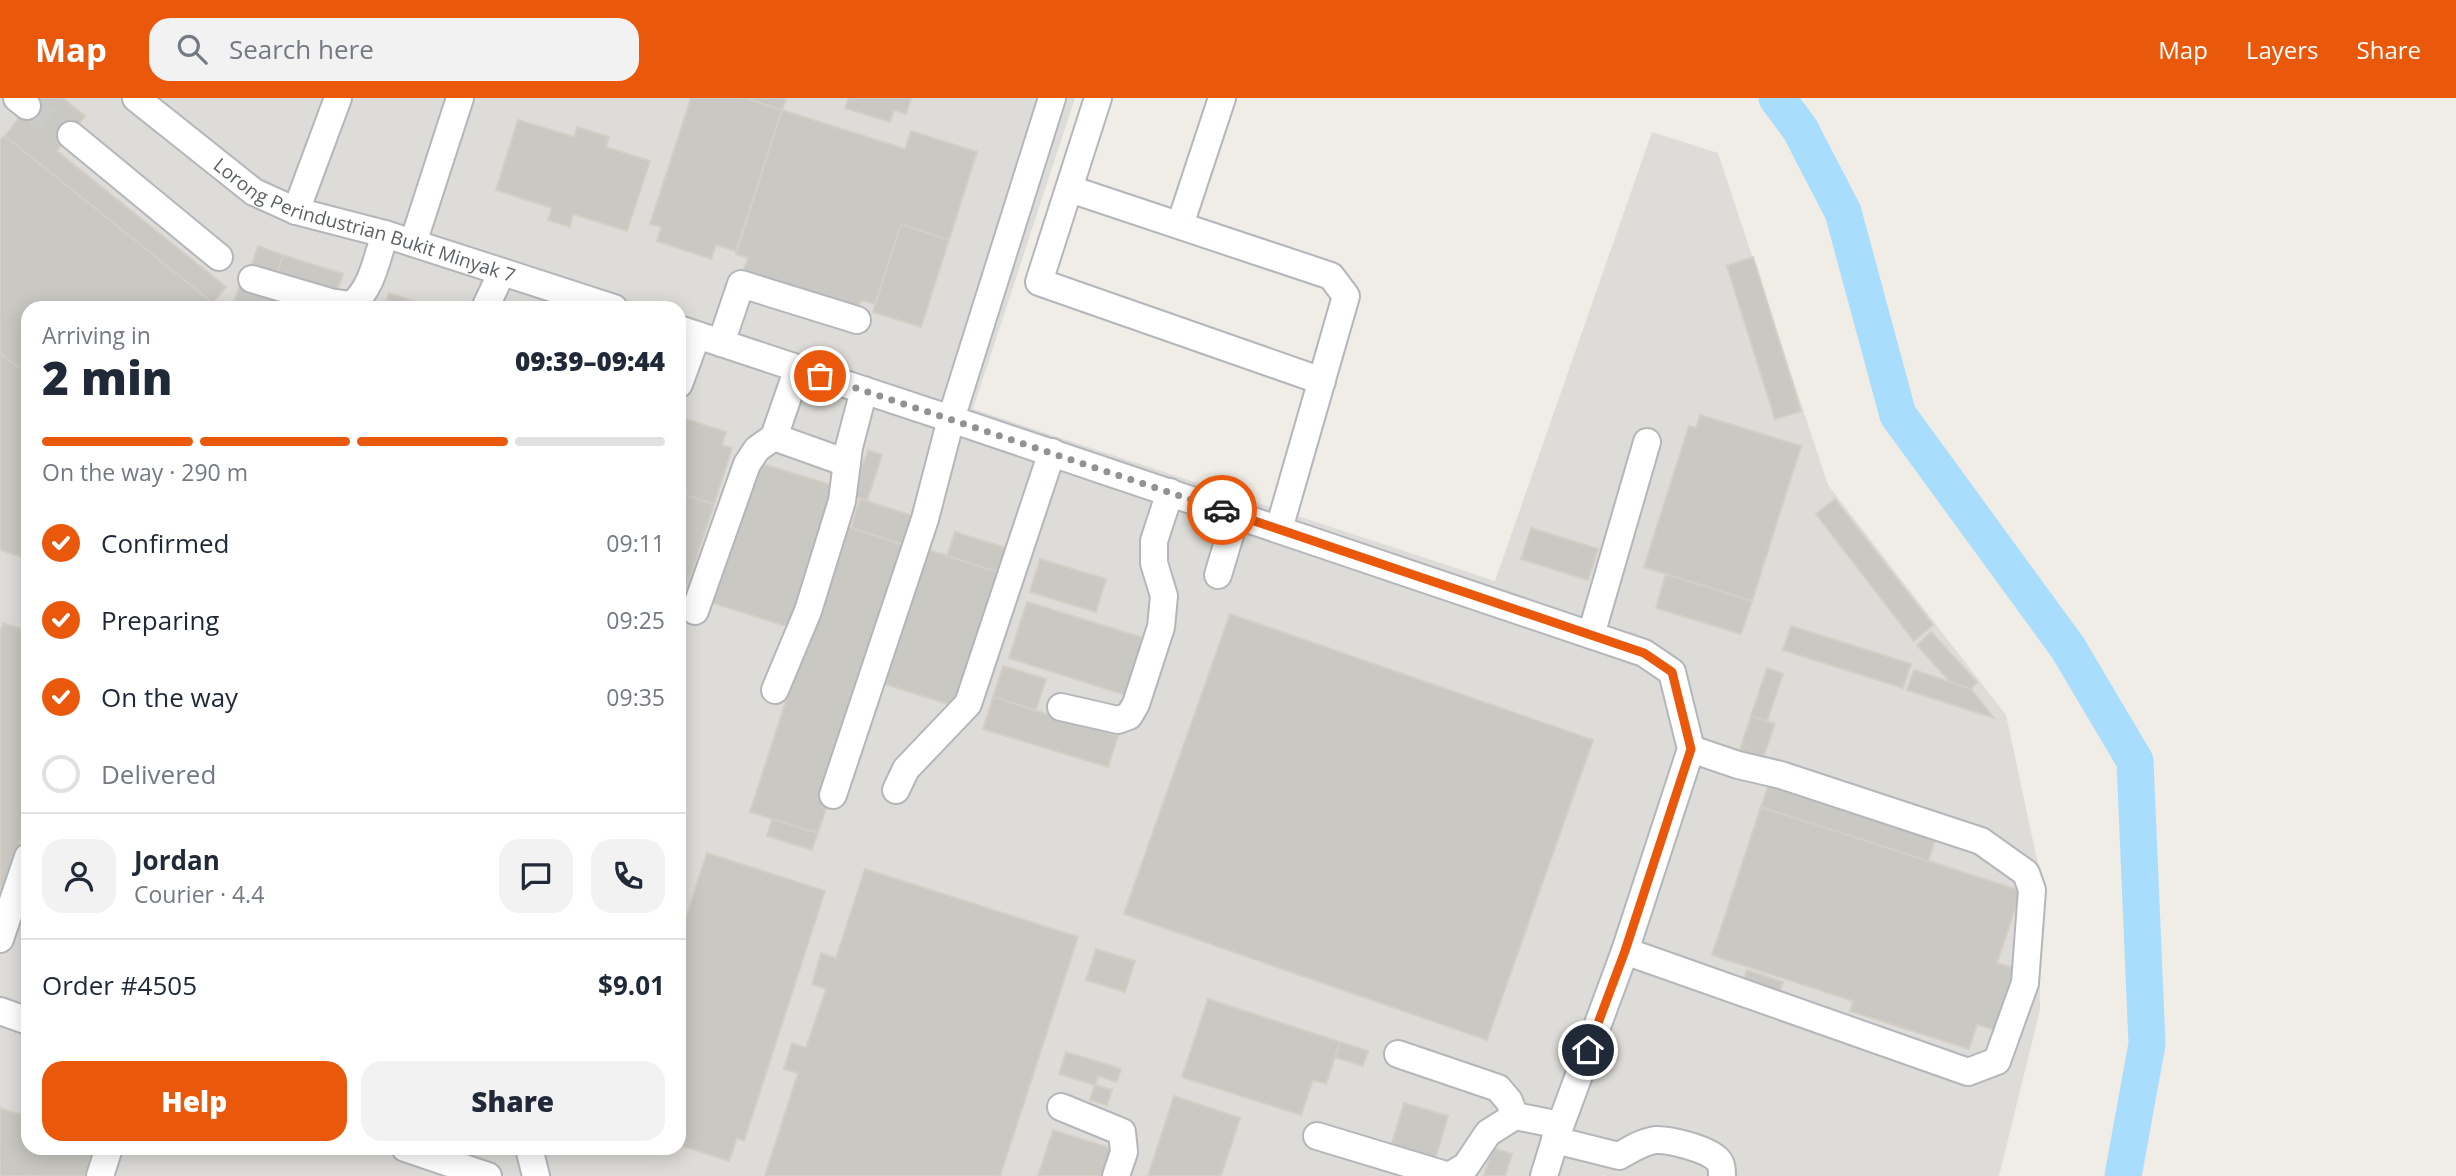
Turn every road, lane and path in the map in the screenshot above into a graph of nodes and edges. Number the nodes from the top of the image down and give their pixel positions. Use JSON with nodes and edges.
{"nodes":[{"id":1,"x":136,"y":98,"type":"edge"},
{"id":2,"x":338,"y":98,"type":"edge"},
{"id":3,"x":460,"y":98,"type":"edge"},
{"id":4,"x":1052,"y":98,"type":"edge"},
{"id":5,"x":1098,"y":98,"type":"edge"},
{"id":6,"x":1222,"y":98,"type":"edge"},
{"id":7,"x":71,"y":135,"type":"tunnel mouth"},
{"id":8,"x":1070,"y":188,"type":"junction"},
{"id":9,"x":296,"y":211,"type":"junction"},
{"id":10,"x":1180,"y":225,"type":"junction"},
{"id":11,"x":385,"y":234,"type":"junction"},
{"id":12,"x":413,"y":243,"type":"junction"},
{"id":13,"x":219,"y":257,"type":"dead end"},
{"id":14,"x":502,"y":272,"type":"junction"},
{"id":15,"x":252,"y":279,"type":"dead end"},
{"id":16,"x":327,"y":301,"type":"edge"},
{"id":17,"x":357,"y":301,"type":"edge"},
{"id":18,"x":488,"y":301,"type":"edge"},
{"id":19,"x":592,"y":301,"type":"edge"},
{"id":20,"x":857,"y":320,"type":"dead end"},
{"id":21,"x":699,"y":336,"type":"edge"},
{"id":22,"x":686,"y":367,"type":"edge"},
{"id":23,"x":798,"y":368,"type":"junction"},
{"id":24,"x":1322,"y":381,"type":"junction"},
{"id":25,"x":864,"y":390,"type":"junction"},
{"id":26,"x":951,"y":419,"type":"junction"},
{"id":27,"x":774,"y":437,"type":"junction"},
{"id":28,"x":1647,"y":442,"type":"dead end"},
{"id":29,"x":1052,"y":452,"type":"junction"},
{"id":30,"x":847,"y":463,"type":"junction"},
{"id":31,"x":1170,"y":492,"type":"junction"},
{"id":32,"x":1236,"y":514,"type":"junction"},
{"id":33,"x":1279,"y":529,"type":"junction"},
{"id":34,"x":1218,"y":575,"type":"dead end"},
{"id":35,"x":695,"y":611,"type":"dead end"},
{"id":36,"x":1591,"y":635,"type":"junction"},
{"id":37,"x":775,"y":690,"type":"dead end"},
{"id":38,"x":1061,"y":707,"type":"dead end"},
{"id":39,"x":1691,"y":749,"type":"junction"},
{"id":40,"x":896,"y":790,"type":"dead end"},
{"id":41,"x":833,"y":794,"type":"dead end"},
{"id":42,"x":21,"y":878,"type":"edge"},
{"id":43,"x":0,"y":939,"type":"edge"},
{"id":44,"x":1625,"y":951,"type":"junction"},
{"id":45,"x":0,"y":1011,"type":"edge"},
{"id":46,"x":21,"y":1018,"type":"edge"},
{"id":47,"x":1398,"y":1054,"type":"dead end"},
{"id":48,"x":1061,"y":1107,"type":"dead end"},
{"id":49,"x":1515,"y":1116,"type":"junction"},
{"id":50,"x":1558,"y":1132,"type":"junction"},
{"id":51,"x":1317,"y":1136,"type":"dead end"},
{"id":52,"x":107,"y":1155,"type":"edge"},
{"id":53,"x":426,"y":1155,"type":"edge"},
{"id":54,"x":531,"y":1155,"type":"edge"},
{"id":55,"x":1616,"y":1166,"type":"edge"},
{"id":56,"x":100,"y":1176,"type":"edge"},
{"id":57,"x":488,"y":1176,"type":"edge"},
{"id":58,"x":537,"y":1176,"type":"edge"},
{"id":59,"x":1116,"y":1176,"type":"edge"},
{"id":60,"x":1544,"y":1176,"type":"edge"},
{"id":61,"x":1722,"y":1176,"type":"edge"}],
"edges":[{"from":1,"to":9,"type":"street","name":"Lorong Perindustrian Bukit Minyak 7"},
{"from":2,"to":9,"type":"street"},
{"from":3,"to":12,"type":"street"},
{"from":4,"to":26,"type":"street"},
{"from":5,"to":8,"type":"street"},
{"from":6,"to":10,"type":"street"},
{"from":7,"to":13,"type":"street"},
{"from":8,"to":10,"type":"street"},
{"from":8,"to":24,"type":"street"},
{"from":9,"to":11,"type":"street","name":"Lorong Perindustrian Bukit Minyak 7"},
{"from":10,"to":24,"type":"street"},
{"from":11,"to":12,"type":"street","name":"Lorong Perindustrian Bukit Minyak 7"},
{"from":11,"to":17,"type":"street"},
{"from":12,"to":14,"type":"street","name":"Lorong Perindustrian Bukit Minyak 7"},
{"from":14,"to":18,"type":"street"},
{"from":14,"to":19,"type":"street","name":"Lorong Perindustrian Bukit Minyak 7"},
{"from":15,"to":16,"type":"street"},
{"from":20,"to":21,"type":"street"},
{"from":21,"to":22,"type":"street"},
{"from":21,"to":23,"type":"street"},
{"from":23,"to":25,"type":"street"},
{"from":23,"to":27,"type":"street"},
{"from":24,"to":33,"type":"street"},
{"from":25,"to":26,"type":"street"},
{"from":25,"to":30,"type":"street"},
{"from":26,"to":29,"type":"street"},
{"from":26,"to":41,"type":"street"},
{"from":27,"to":30,"type":"street"},
{"from":27,"to":35,"type":"street"},
{"from":28,"to":36,"type":"street"},
{"from":29,"to":31,"type":"street"},
{"from":29,"to":40,"type":"street"},
{"from":30,"to":37,"type":"street"},
{"from":31,"to":32,"type":"street"},
{"from":31,"to":38,"type":"street"},
{"from":32,"to":33,"type":"street"},
{"from":32,"to":34,"type":"street"},
{"from":33,"to":36,"type":"street"},
{"from":36,"to":39,"type":"street"},
{"from":39,"to":44,"type":"street"},
{"from":39,"to":44,"type":"street"},
{"from":42,"to":43,"type":"street"},
{"from":44,"to":50,"type":"street"},
{"from":45,"to":46,"type":"street"},
{"from":47,"to":49,"type":"street"},
{"from":48,"to":59,"type":"street"},
{"from":49,"to":50,"type":"street"},
{"from":49,"to":51,"type":"street"},
{"from":50,"to":55,"type":"street"},
{"from":50,"to":60,"type":"street"},
{"from":52,"to":56,"type":"street"},
{"from":53,"to":57,"type":"street"},
{"from":54,"to":58,"type":"street"},
{"from":55,"to":61,"type":"street"}]}
